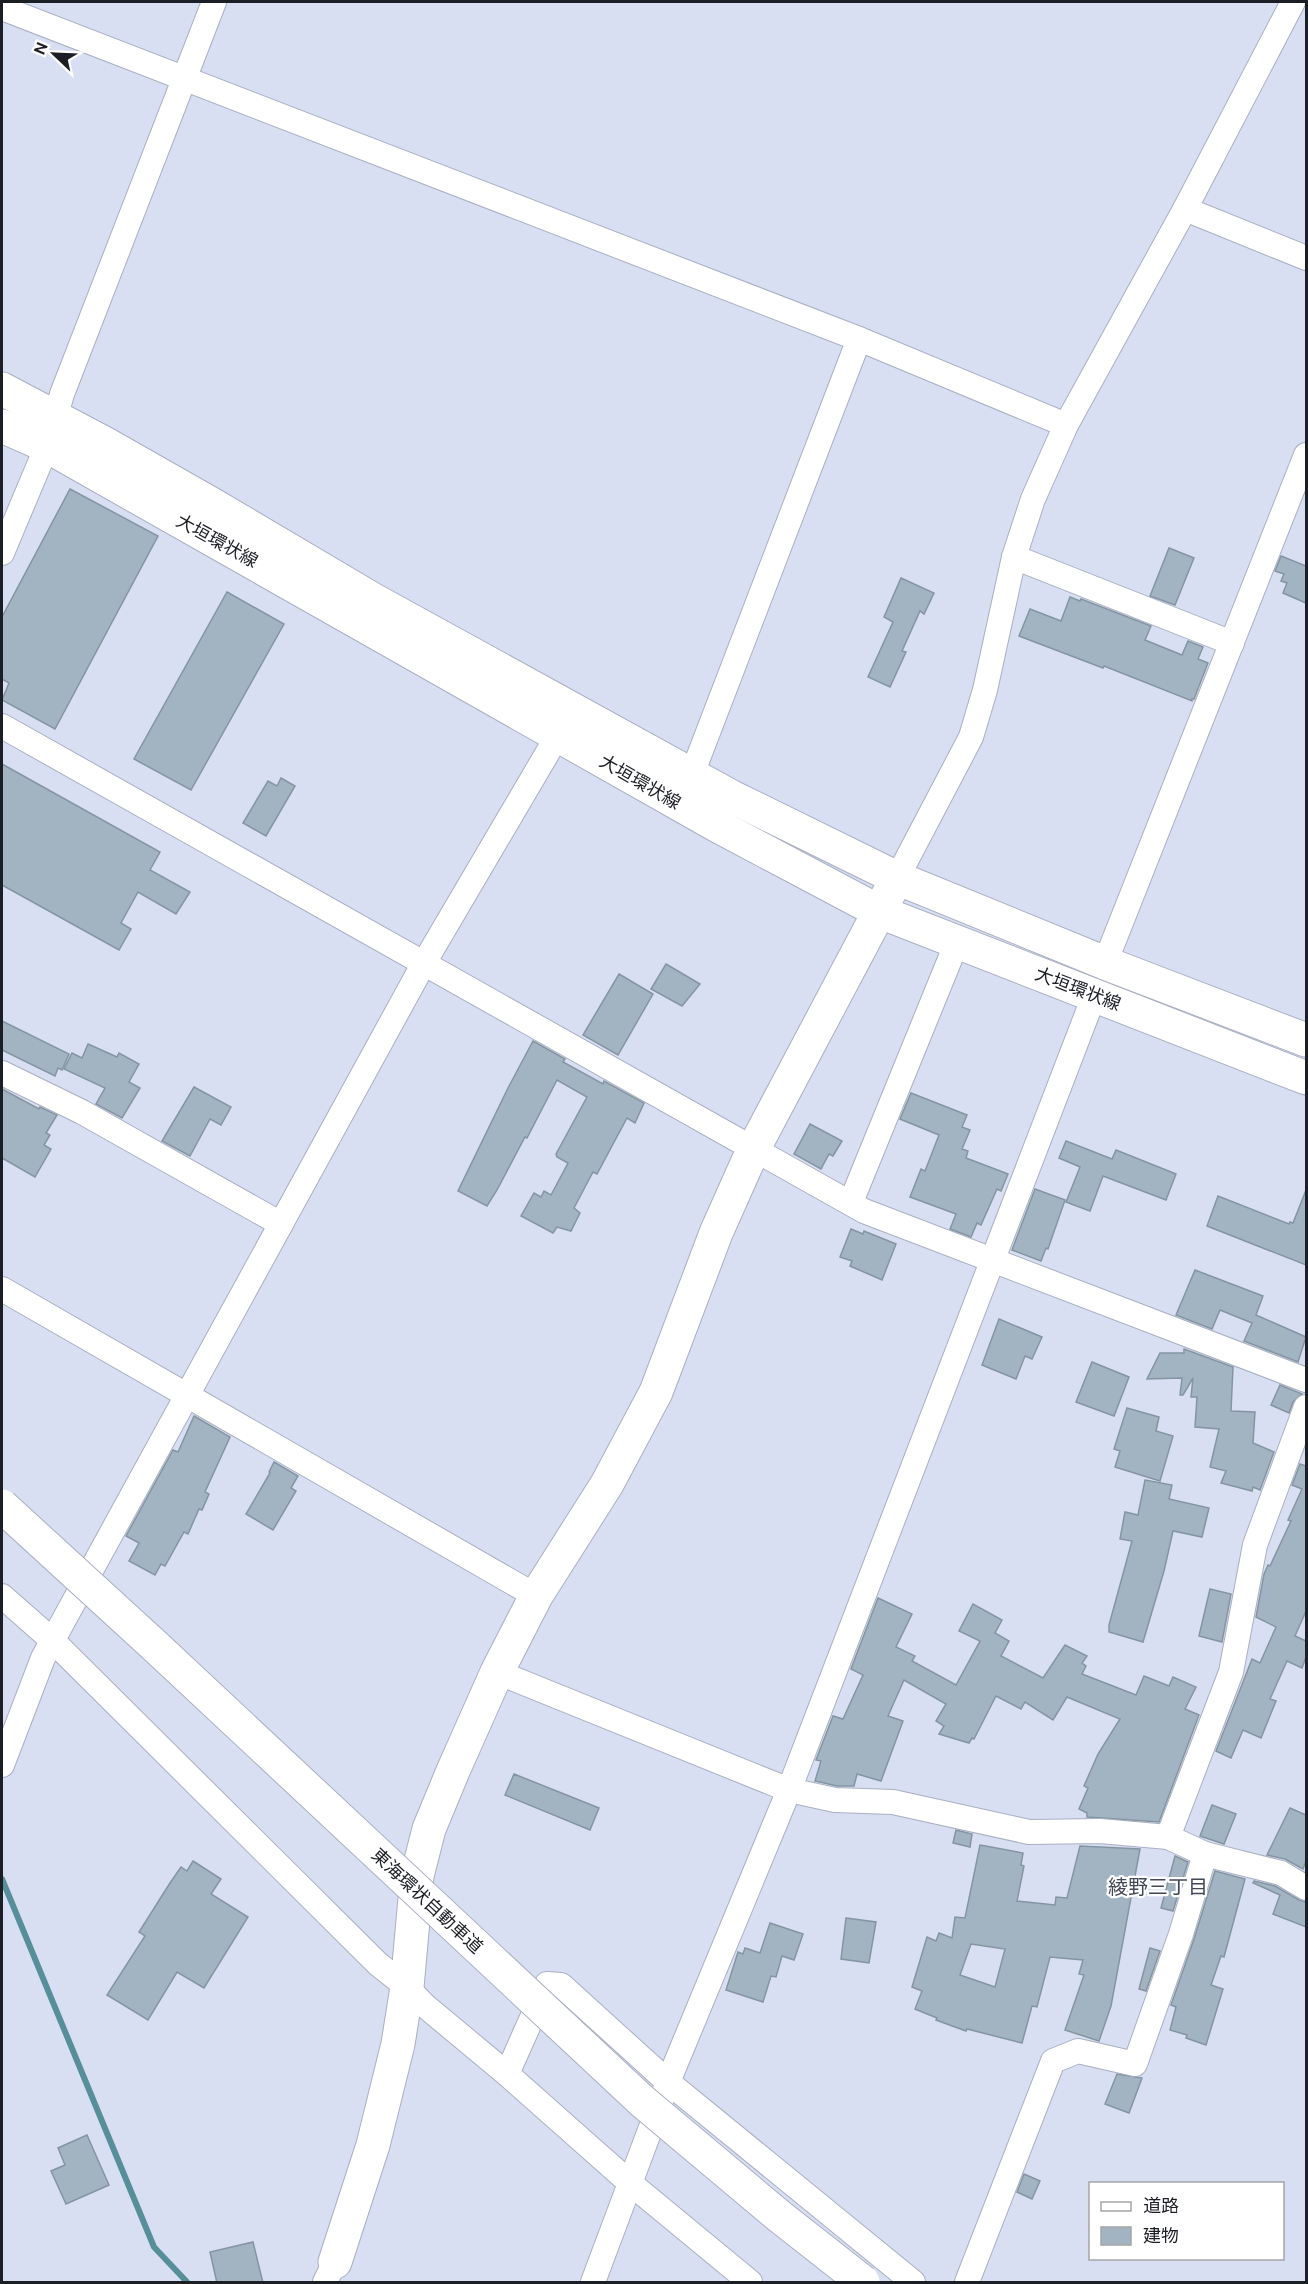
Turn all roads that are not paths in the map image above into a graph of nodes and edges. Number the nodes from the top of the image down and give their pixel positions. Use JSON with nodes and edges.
{"nodes":[{"id":1,"x":214,"y":2,"type":"edge"},
{"id":2,"x":1293,"y":2,"type":"edge"},
{"id":3,"x":2,"y":8,"type":"edge"},
{"id":4,"x":184,"y":78,"type":"junction"},
{"id":5,"x":1185,"y":209,"type":"junction"},
{"id":6,"x":1306,"y":258,"type":"edge"},
{"id":7,"x":859,"y":339,"type":"junction"},
{"id":8,"x":2,"y":389,"type":"edge"},
{"id":9,"x":1066,"y":425,"type":"junction"},
{"id":10,"x":2,"y":426,"type":"edge"},
{"id":11,"x":51,"y":432,"type":"junction"},
{"id":12,"x":1306,"y":455,"type":"edge"},
{"id":13,"x":2,"y":553,"type":"edge"},
{"id":14,"x":1014,"y":557,"type":"junction"},
{"id":15,"x":1232,"y":643,"type":"junction"},
{"id":16,"x":2,"y":726,"type":"edge"},
{"id":17,"x":558,"y":735,"type":"junction"},
{"id":18,"x":692,"y":774,"type":"junction"},
{"id":19,"x":897,"y":878,"type":"junction"},
{"id":20,"x":880,"y":912,"type":"junction"},
{"id":21,"x":957,"y":942,"type":"junction"},
{"id":22,"x":424,"y":963,"type":"junction"},
{"id":23,"x":1105,"y":963,"type":"junction"},
{"id":24,"x":1094,"y":996,"type":"junction"},
{"id":25,"x":1306,"y":1041,"type":"edge"},
{"id":26,"x":2,"y":1073,"type":"edge"},
{"id":27,"x":1306,"y":1078,"type":"edge"},
{"id":28,"x":753,"y":1150,"type":"junction"},
{"id":29,"x":851,"y":1202,"type":"junction"},
{"id":30,"x":281,"y":1224,"type":"junction"},
{"id":31,"x":994,"y":1259,"type":"junction"},
{"id":32,"x":2,"y":1289,"type":"edge"},
{"id":33,"x":1306,"y":1380,"type":"edge"},
{"id":34,"x":187,"y":1395,"type":"junction"},
{"id":35,"x":1306,"y":1407,"type":"edge"},
{"id":36,"x":2,"y":1506,"type":"edge"},
{"id":37,"x":2,"y":1596,"type":"edge"},
{"id":38,"x":536,"y":1596,"type":"junction"},
{"id":39,"x":52,"y":1640,"type":"junction"},
{"id":40,"x":497,"y":1672,"type":"junction"},
{"id":41,"x":2,"y":1765,"type":"edge"},
{"id":42,"x":789,"y":1790,"type":"junction"},
{"id":43,"x":1168,"y":1837,"type":"junction"},
{"id":44,"x":1205,"y":1854,"type":"junction"},
{"id":45,"x":1306,"y":1888,"type":"edge"},
{"id":46,"x":407,"y":1987,"type":"junction"},
{"id":47,"x":507,"y":2074,"type":"junction"},
{"id":48,"x":668,"y":2082,"type":"junction"},
{"id":49,"x":630,"y":2183,"type":"junction"},
{"id":50,"x":330,"y":2272,"type":"edge"},
{"id":51,"x":592,"y":2283,"type":"edge"},
{"id":52,"x":750,"y":2283,"type":"edge"},
{"id":53,"x":863,"y":2283,"type":"edge"},
{"id":54,"x":913,"y":2283,"type":"edge"},
{"id":55,"x":967,"y":2283,"type":"edge"}],
"edges":[{"from":1,"to":4,"type":"street"},
{"from":2,"to":5,"type":"street"},
{"from":3,"to":4,"type":"street"},
{"from":4,"to":7,"type":"street"},
{"from":4,"to":11,"type":"street"},
{"from":5,"to":6,"type":"street"},
{"from":5,"to":9,"type":"street"},
{"from":7,"to":9,"type":"street"},
{"from":7,"to":18,"type":"street"},
{"from":8,"to":11,"type":"main road","name":"大垣環状線"},
{"from":9,"to":14,"type":"street"},
{"from":10,"to":11,"type":"main road","name":"大垣環状線"},
{"from":11,"to":13,"type":"street"},
{"from":11,"to":17,"type":"main road","name":"大垣環状線"},
{"from":11,"to":18,"type":"main road","name":"大垣環状線"},
{"from":12,"to":15,"type":"street"},
{"from":14,"to":15,"type":"street"},
{"from":14,"to":19,"type":"street"},
{"from":15,"to":23,"type":"street"},
{"from":16,"to":22,"type":"street"},
{"from":17,"to":20,"type":"main road","name":"大垣環状線"},
{"from":17,"to":22,"type":"street"},
{"from":18,"to":19,"type":"main road","name":"大垣環状線"},
{"from":19,"to":20,"type":"main road"},
{"from":19,"to":23,"type":"main road","name":"大垣環状線"},
{"from":20,"to":21,"type":"main road","name":"大垣環状線"},
{"from":20,"to":28,"type":"main road"},
{"from":21,"to":24,"type":"main road","name":"大垣環状線"},
{"from":21,"to":29,"type":"street"},
{"from":22,"to":28,"type":"street"},
{"from":22,"to":30,"type":"street"},
{"from":23,"to":25,"type":"main road","name":"大垣環状線"},
{"from":24,"to":27,"type":"main road","name":"大垣環状線"},
{"from":24,"to":31,"type":"street"},
{"from":26,"to":30,"type":"street"},
{"from":28,"to":29,"type":"street"},
{"from":28,"to":38,"type":"main road"},
{"from":29,"to":31,"type":"street"},
{"from":30,"to":34,"type":"street"},
{"from":31,"to":33,"type":"street"},
{"from":31,"to":42,"type":"street"},
{"from":32,"to":34,"type":"street"},
{"from":34,"to":38,"type":"street"},
{"from":34,"to":39,"type":"street"},
{"from":35,"to":43,"type":"street"},
{"from":36,"to":53,"type":"main road","name":"東海環状自動車道","bridge":true},
{"from":37,"to":39,"type":"street"},
{"from":38,"to":40,"type":"main road"},
{"from":39,"to":41,"type":"street"},
{"from":39,"to":46,"type":"street"},
{"from":40,"to":42,"type":"street"},
{"from":40,"to":46,"type":"main road"},
{"from":42,"to":43,"type":"street"},
{"from":42,"to":48,"type":"street"},
{"from":43,"to":44,"type":"street"},
{"from":44,"to":45,"type":"street"},
{"from":44,"to":55,"type":"street"},
{"from":46,"to":47,"type":"street"},
{"from":46,"to":50,"type":"main road"},
{"from":47,"to":48,"type":"street"},
{"from":47,"to":49,"type":"street"},
{"from":48,"to":49,"type":"street"},
{"from":48,"to":54,"type":"street"},
{"from":49,"to":51,"type":"street"},
{"from":49,"to":52,"type":"street"}]}
